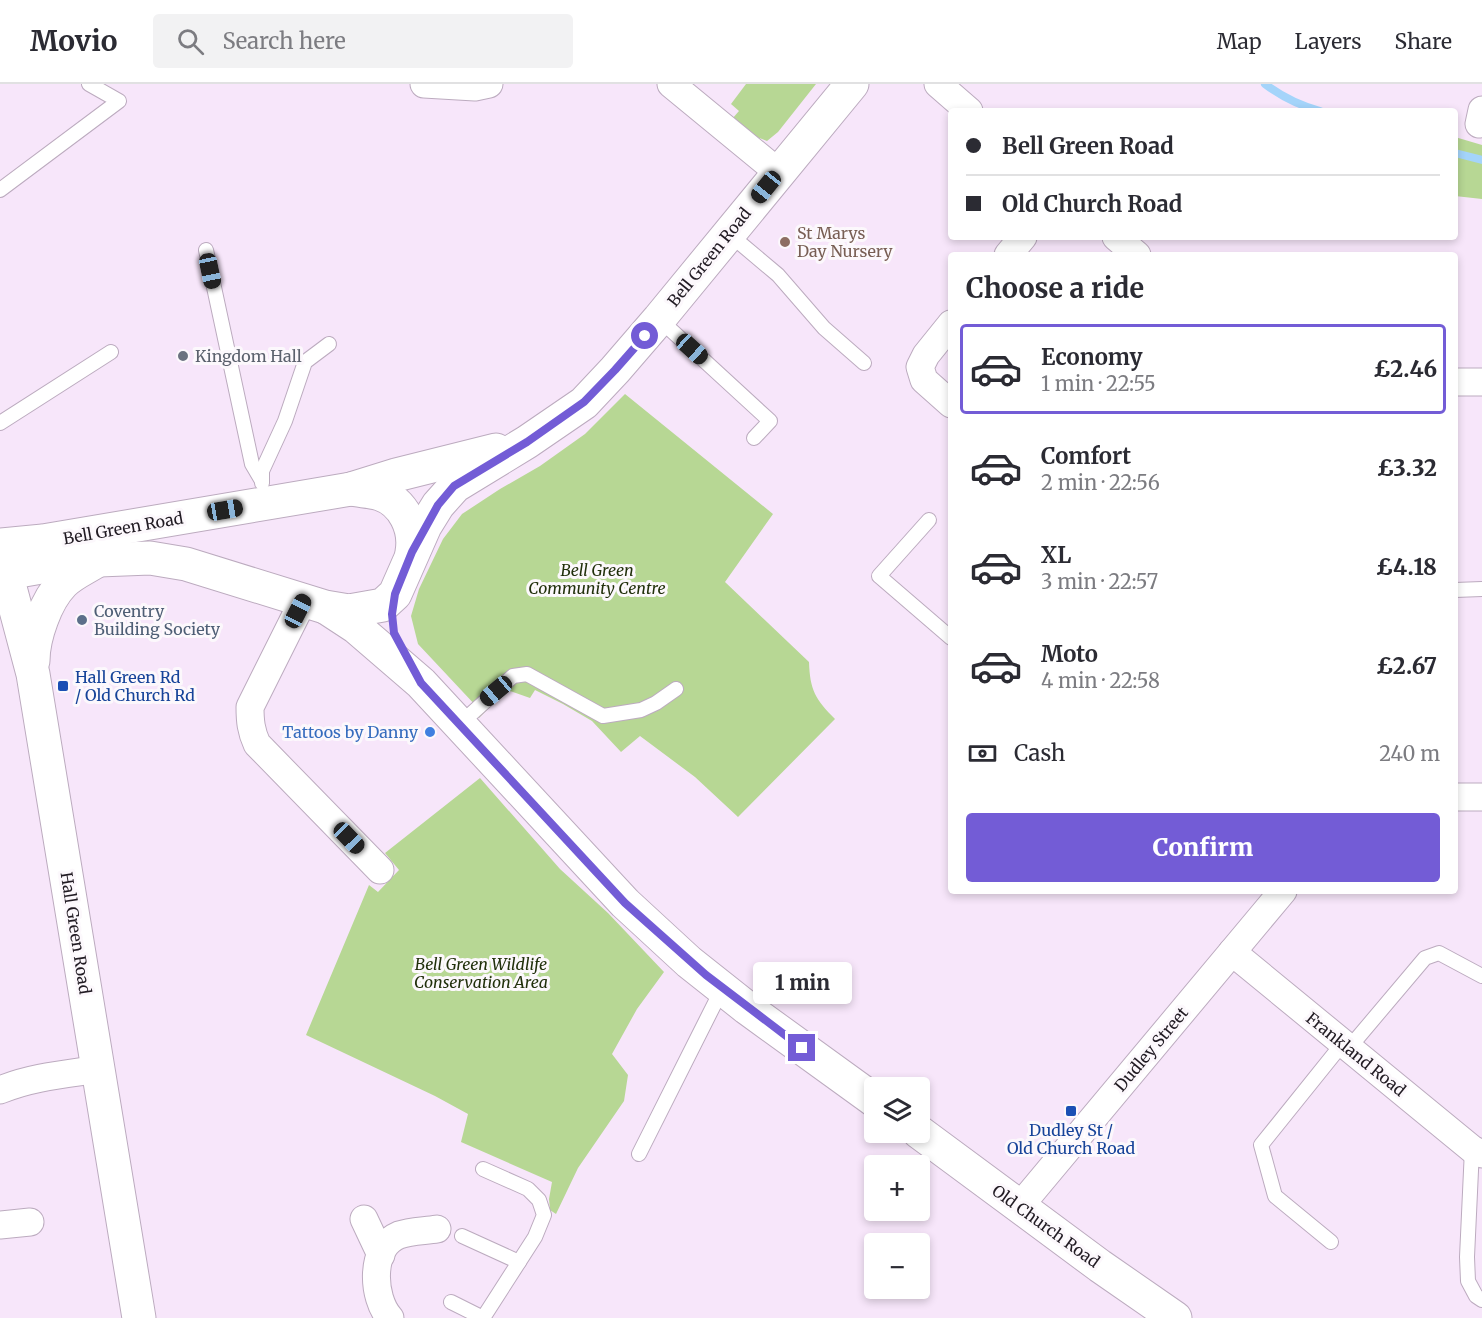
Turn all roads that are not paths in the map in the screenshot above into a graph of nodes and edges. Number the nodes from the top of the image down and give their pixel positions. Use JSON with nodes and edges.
{"nodes":[{"id":1,"x":89,"y":84,"type":"edge"},
{"id":2,"x":424,"y":84,"type":"edge"},
{"id":3,"x":489,"y":84,"type":"edge"},
{"id":4,"x":671,"y":84,"type":"edge"},
{"id":5,"x":852,"y":84,"type":"edge"},
{"id":6,"x":938,"y":84,"type":"edge"},
{"id":7,"x":966,"y":108,"type":"edge"},
{"id":8,"x":778,"y":171,"type":"junction"},
{"id":9,"x":0,"y":190,"type":"edge"},
{"id":10,"x":728,"y":233,"type":"junction"},
{"id":11,"x":1020,"y":240,"type":"edge"},
{"id":12,"x":1120,"y":240,"type":"edge"},
{"id":13,"x":206,"y":250,"type":"dead end"},
{"id":14,"x":1010,"y":252,"type":"edge"},
{"id":15,"x":1134,"y":252,"type":"edge"},
{"id":16,"x":659,"y":319,"type":"junction"},
{"id":17,"x":948,"y":328,"type":"edge"},
{"id":18,"x":329,"y":344,"type":"dead end"},
{"id":19,"x":111,"y":352,"type":"dead end"},
{"id":20,"x":864,"y":363,"type":"dead end"},
{"id":21,"x":1458,"y":382,"type":"edge"},
{"id":22,"x":1482,"y":382,"type":"edge"},
{"id":23,"x":948,"y":401,"type":"edge"},
{"id":24,"x":0,"y":423,"type":"edge"},
{"id":25,"x":754,"y":438,"type":"dead end"},
{"id":26,"x":527,"y":442,"type":"junction"},
{"id":27,"x":351,"y":489,"type":"junction"},
{"id":28,"x":262,"y":492,"type":"junction"},
{"id":29,"x":195,"y":515,"type":"junction"},
{"id":30,"x":929,"y":520,"type":"dead end"},
{"id":31,"x":412,"y":552,"type":"junction"},
{"id":32,"x":2,"y":556,"type":"edge"},
{"id":33,"x":99,"y":560,"type":"junction"},
{"id":34,"x":186,"y":564,"type":"junction"},
{"id":35,"x":1482,"y":589,"type":"edge"},
{"id":36,"x":1458,"y":590,"type":"edge"},
{"id":37,"x":395,"y":594,"type":"junction"},
{"id":38,"x":314,"y":603,"type":"junction"},
{"id":39,"x":948,"y":635,"type":"edge"},
{"id":40,"x":33,"y":674,"type":"junction"},
{"id":41,"x":421,"y":683,"type":"junction"},
{"id":42,"x":676,"y":689,"type":"dead end"},
{"id":43,"x":460,"y":724,"type":"junction"},
{"id":44,"x":1458,"y":797,"type":"edge"},
{"id":45,"x":1482,"y":797,"type":"edge"},
{"id":46,"x":380,"y":870,"type":"dead end"},
{"id":47,"x":1280,"y":894,"type":"edge"},
{"id":48,"x":1232,"y":952,"type":"junction"},
{"id":49,"x":1482,"y":976,"type":"edge"},
{"id":50,"x":722,"y":989,"type":"junction"},
{"id":51,"x":1346,"y":1046,"type":"junction"},
{"id":52,"x":99,"y":1069,"type":"junction"},
{"id":53,"x":0,"y":1090,"type":"edge"},
{"id":54,"x":864,"y":1093,"type":"edge"},
{"id":55,"x":930,"y":1140,"type":"edge"},
{"id":56,"x":1477,"y":1152,"type":"edge"},
{"id":57,"x":639,"y":1154,"type":"dead end"},
{"id":58,"x":483,"y":1169,"type":"dead end"},
{"id":59,"x":1019,"y":1207,"type":"junction"},
{"id":60,"x":364,"y":1220,"type":"dead end"},
{"id":61,"x":30,"y":1222,"type":"dead end"},
{"id":62,"x":0,"y":1225,"type":"edge"},
{"id":63,"x":450,"y":1233,"type":"joint"},
{"id":64,"x":1331,"y":1242,"type":"dead end"},
{"id":65,"x":381,"y":1255,"type":"junction"},
{"id":66,"x":519,"y":1262,"type":"junction"},
{"id":67,"x":1482,"y":1300,"type":"edge"},
{"id":68,"x":451,"y":1302,"type":"dead end"},
{"id":69,"x":139,"y":1318,"type":"edge"},
{"id":70,"x":390,"y":1318,"type":"edge"},
{"id":71,"x":483,"y":1318,"type":"edge"},
{"id":72,"x":1175,"y":1318,"type":"edge"}],
"edges":[{"from":1,"to":9,"type":"lane"},
{"from":2,"to":3,"type":"street"},
{"from":4,"to":8,"type":"street"},
{"from":5,"to":8,"type":"main road","name":"Bell Green Road"},
{"from":6,"to":7,"type":"street"},
{"from":8,"to":10,"type":"main road","name":"Bell Green Road"},
{"from":10,"to":16,"type":"main road","name":"Bell Green Road"},
{"from":10,"to":20,"type":"lane"},
{"from":11,"to":14,"type":"street"},
{"from":12,"to":15,"type":"street"},
{"from":13,"to":28,"type":"lane"},
{"from":16,"to":25,"type":"lane"},
{"from":16,"to":26,"type":"main road","name":"Bell Green Road"},
{"from":17,"to":23,"type":"street"},
{"from":18,"to":28,"type":"lane"},
{"from":19,"to":24,"type":"lane"},
{"from":21,"to":22,"type":"street"},
{"from":26,"to":27,"type":"main road","name":"Bell Green Road"},
{"from":26,"to":31,"type":"main road","name":"Bell Green Road"},
{"from":27,"to":28,"type":"main road","name":"Bell Green Road"},
{"from":27,"to":31,"type":"main road","name":"Bell Green Road"},
{"from":28,"to":29,"type":"main road","name":"Bell Green Road"},
{"from":29,"to":32,"type":"main road","name":"Bell Green Road"},
{"from":29,"to":34,"type":"main road"},
{"from":30,"to":39,"type":"lane"},
{"from":31,"to":37,"type":"main road","name":"Bell Green Road"},
{"from":32,"to":33,"type":"main road","name":"Bell Green Road"},
{"from":32,"to":40,"type":"main road","name":"Hall Green Road"},
{"from":33,"to":34,"type":"main road","name":"Bell Green Road"},
{"from":33,"to":40,"type":"main road"},
{"from":34,"to":38,"type":"main road","name":"Bell Green Road"},
{"from":35,"to":36,"type":"lane"},
{"from":37,"to":38,"type":"main road","name":"Bell Green Road"},
{"from":37,"to":41,"type":"main road"},
{"from":38,"to":41,"type":"main road"},
{"from":38,"to":46,"type":"street"},
{"from":40,"to":52,"type":"main road","name":"Hall Green Road"},
{"from":41,"to":43,"type":"main road"},
{"from":42,"to":43,"type":"lane"},
{"from":43,"to":50,"type":"main road"},
{"from":44,"to":45,"type":"street"},
{"from":47,"to":48,"type":"street","name":"Dudley Street"},
{"from":48,"to":51,"type":"street","name":"Frankland Road"},
{"from":48,"to":59,"type":"street","name":"Dudley Street"},
{"from":49,"to":51,"type":"lane"},
{"from":50,"to":54,"type":"main road"},
{"from":50,"to":57,"type":"lane"},
{"from":51,"to":56,"type":"street","name":"Frankland Road"},
{"from":51,"to":64,"type":"lane"},
{"from":52,"to":53,"type":"street"},
{"from":52,"to":69,"type":"main road","name":"Hall Green Road"},
{"from":55,"to":59,"type":"main road","name":"Old Church Road"},
{"from":56,"to":67,"type":"lane"},
{"from":58,"to":66,"type":"lane"},
{"from":59,"to":72,"type":"main road","name":"Old Church Road"},
{"from":60,"to":65,"type":"street"},
{"from":61,"to":62,"type":"street"},
{"from":63,"to":65,"type":"street"},
{"from":63,"to":66,"type":"lane"},
{"from":65,"to":70,"type":"street"},
{"from":66,"to":71,"type":"lane"},
{"from":68,"to":71,"type":"lane"}]}
